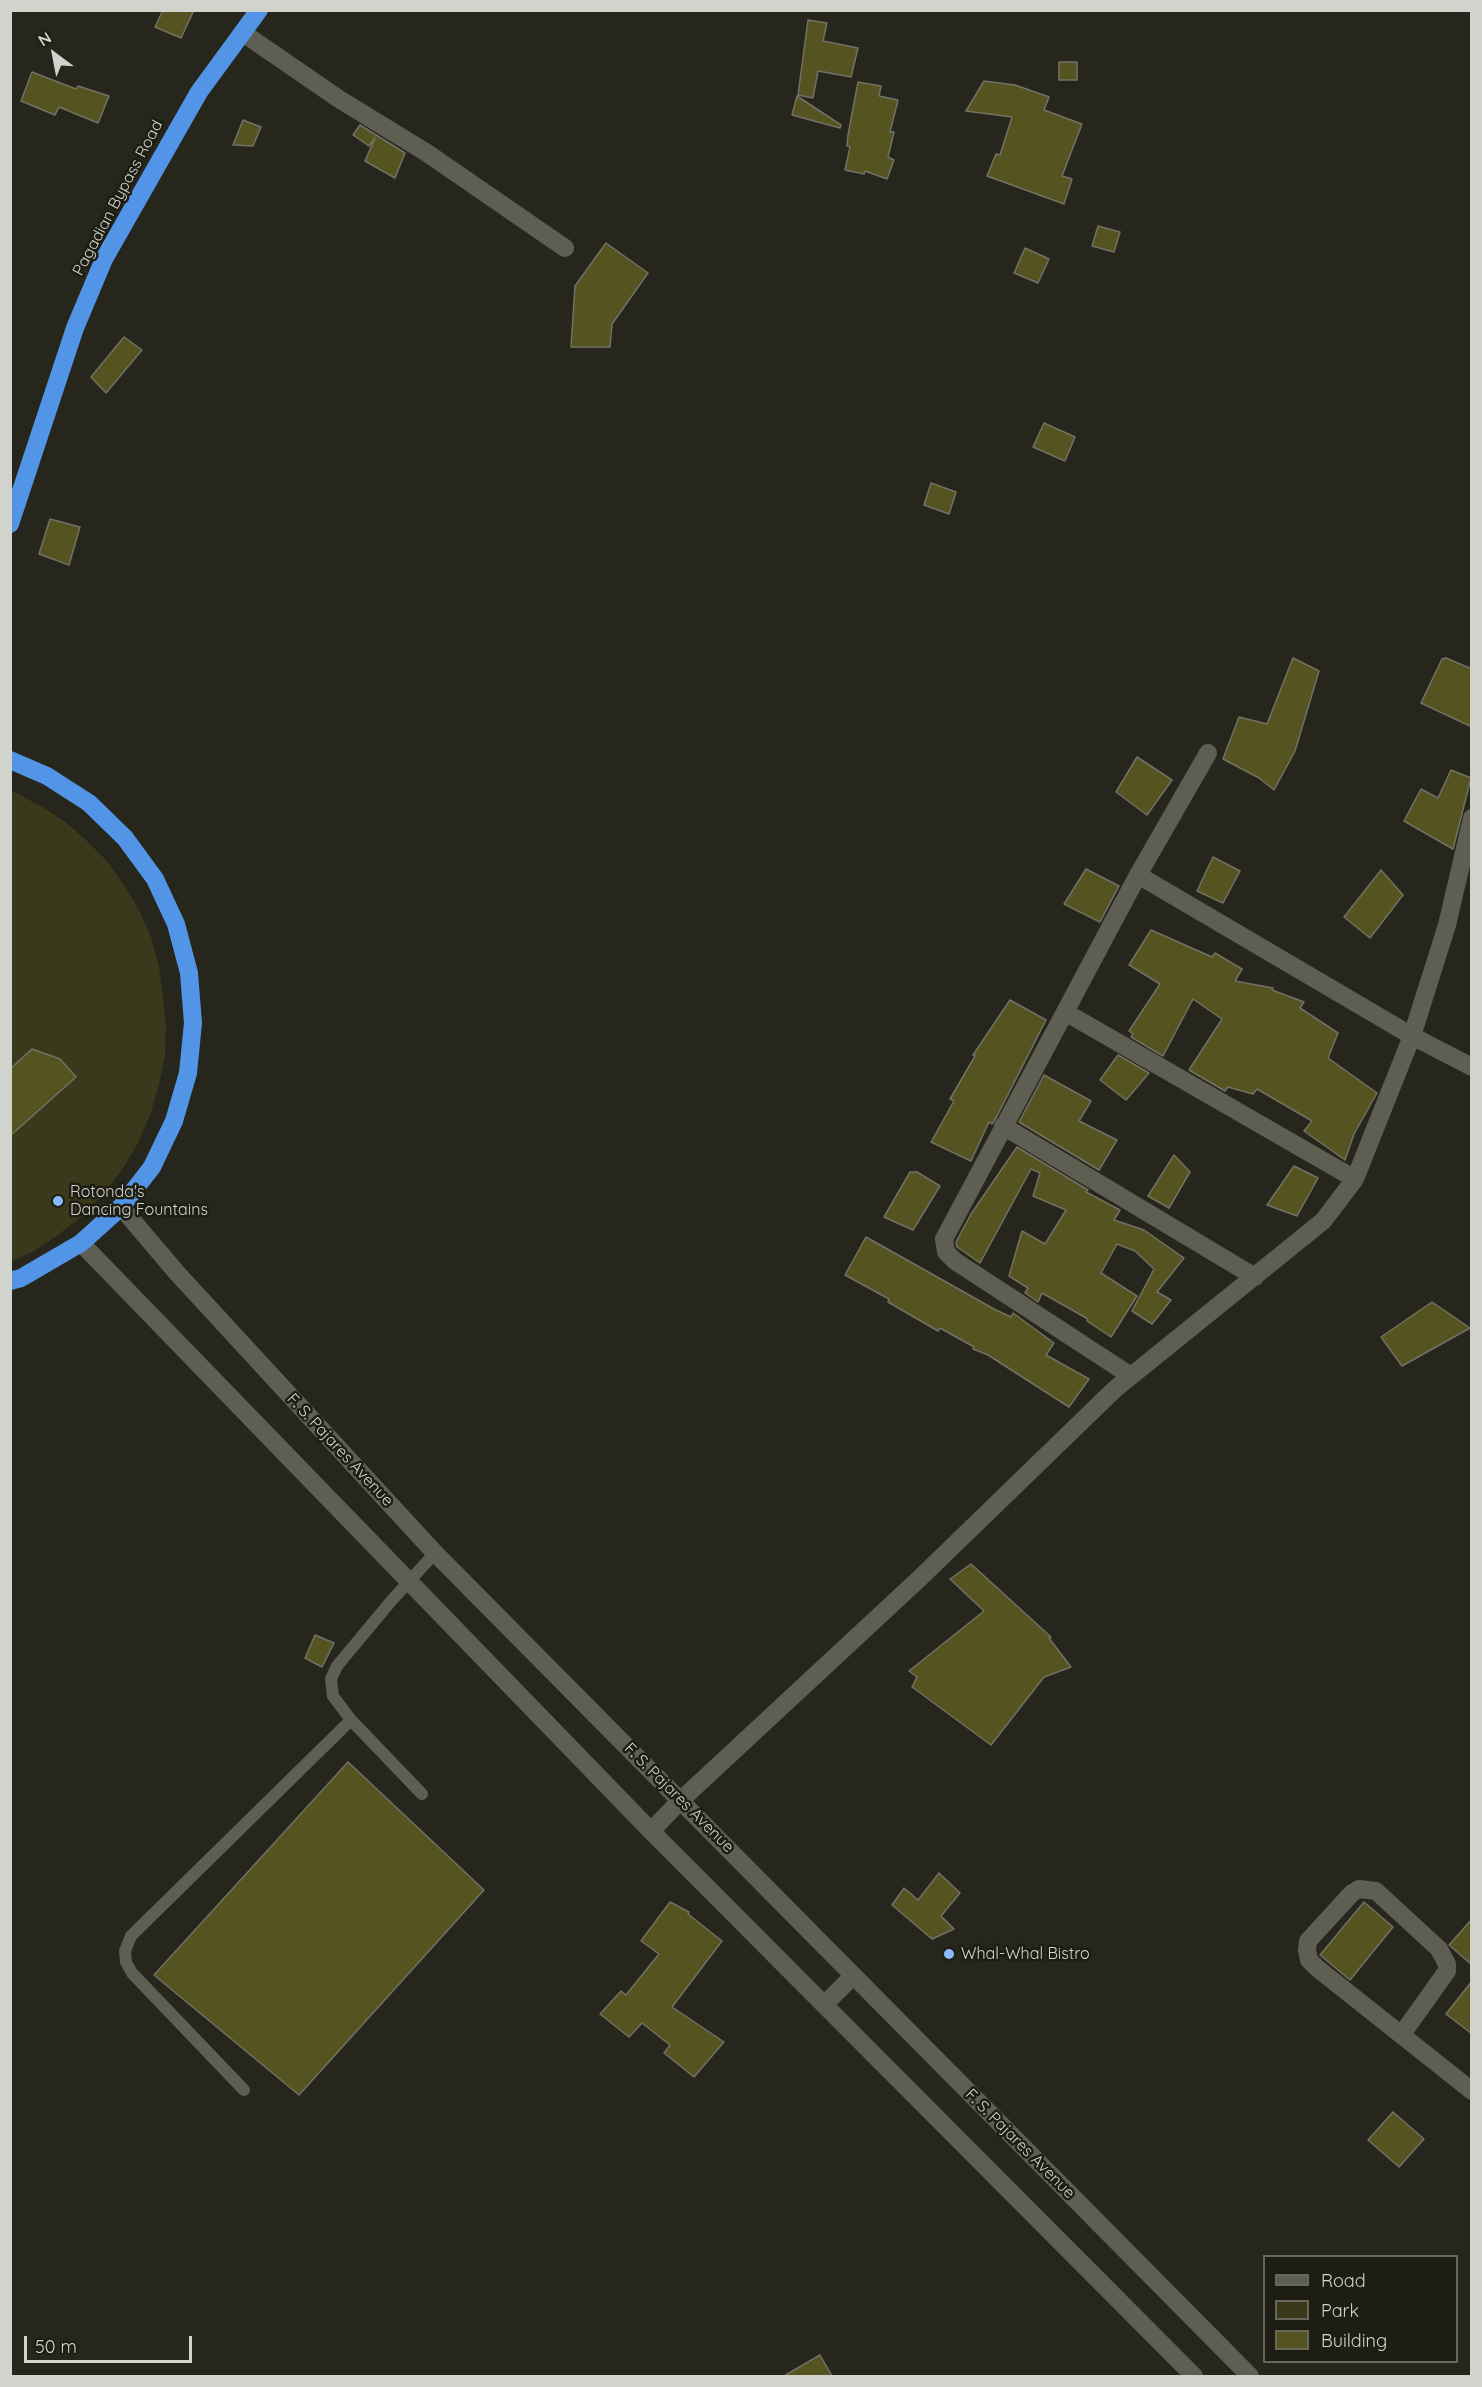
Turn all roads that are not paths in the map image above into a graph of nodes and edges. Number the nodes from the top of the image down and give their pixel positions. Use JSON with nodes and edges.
{"nodes":[{"id":1,"x":259,"y":10,"type":"edge"},
{"id":2,"x":243,"y":33,"type":"junction"},
{"id":3,"x":565,"y":248,"type":"dead end"},
{"id":4,"x":10,"y":524,"type":"edge"},
{"id":5,"x":1208,"y":753,"type":"dead end"},
{"id":6,"x":10,"y":760,"type":"edge"},
{"id":7,"x":1472,"y":819,"type":"edge"},
{"id":8,"x":1138,"y":875,"type":"junction"},
{"id":9,"x":1065,"y":1012,"type":"junction"},
{"id":10,"x":1412,"y":1036,"type":"junction"},
{"id":11,"x":1472,"y":1067,"type":"edge"},
{"id":12,"x":1003,"y":1126,"type":"junction"},
{"id":13,"x":1355,"y":1179,"type":"junction"},
{"id":14,"x":121,"y":1207,"type":"junction"},
{"id":15,"x":81,"y":1243,"type":"junction"},
{"id":16,"x":1255,"y":1276,"type":"junction"},
{"id":17,"x":10,"y":1281,"type":"edge"},
{"id":18,"x":1131,"y":1376,"type":"junction"},
{"id":19,"x":435,"y":1553,"type":"junction"},
{"id":20,"x":409,"y":1582,"type":"junction"},
{"id":21,"x":351,"y":1720,"type":"junction"},
{"id":22,"x":422,"y":1794,"type":"dead end"},
{"id":23,"x":681,"y":1800,"type":"junction"},
{"id":24,"x":651,"y":1831,"type":"junction"},
{"id":25,"x":853,"y":1976,"type":"junction"},
{"id":26,"x":824,"y":2005,"type":"junction"},
{"id":27,"x":1402,"y":2034,"type":"junction"},
{"id":28,"x":244,"y":2090,"type":"dead end"},
{"id":29,"x":1472,"y":2091,"type":"edge"},
{"id":30,"x":1194,"y":2376,"type":"edge"},
{"id":31,"x":1250,"y":2376,"type":"edge"}],
"edges":[{"from":1,"to":2,"type":"highway","name":"Pagadian Bypass Road"},
{"from":2,"to":3,"type":"street"},
{"from":2,"to":4,"type":"highway","name":"Pagadian Bypass Road"},
{"from":5,"to":8,"type":"street"},
{"from":6,"to":14,"type":"highway"},
{"from":7,"to":10,"type":"street"},
{"from":8,"to":9,"type":"street"},
{"from":8,"to":10,"type":"street"},
{"from":9,"to":12,"type":"street"},
{"from":9,"to":13,"type":"street"},
{"from":10,"to":11,"type":"street"},
{"from":10,"to":13,"type":"street"},
{"from":12,"to":16,"type":"street"},
{"from":12,"to":18,"type":"street"},
{"from":13,"to":16,"type":"street"},
{"from":14,"to":15,"type":"highway"},
{"from":14,"to":19,"type":"street","name":"F. S. Pajares Avenue"},
{"from":15,"to":17,"type":"highway"},
{"from":15,"to":20,"type":"street"},
{"from":16,"to":18,"type":"street"},
{"from":18,"to":23,"type":"street"},
{"from":19,"to":20,"type":"lane"},
{"from":19,"to":23,"type":"street","name":"F. S. Pajares Avenue"},
{"from":20,"to":21,"type":"lane"},
{"from":20,"to":24,"type":"street"},
{"from":21,"to":22,"type":"lane"},
{"from":21,"to":28,"type":"lane"},
{"from":23,"to":24,"type":"street"},
{"from":23,"to":25,"type":"street","name":"F. S. Pajares Avenue"},
{"from":24,"to":26,"type":"street"},
{"from":25,"to":26,"type":"street"},
{"from":25,"to":31,"type":"street","name":"F. S. Pajares Avenue"},
{"from":26,"to":30,"type":"street"},
{"from":27,"to":27,"type":"street"},
{"from":27,"to":29,"type":"street"}]}
